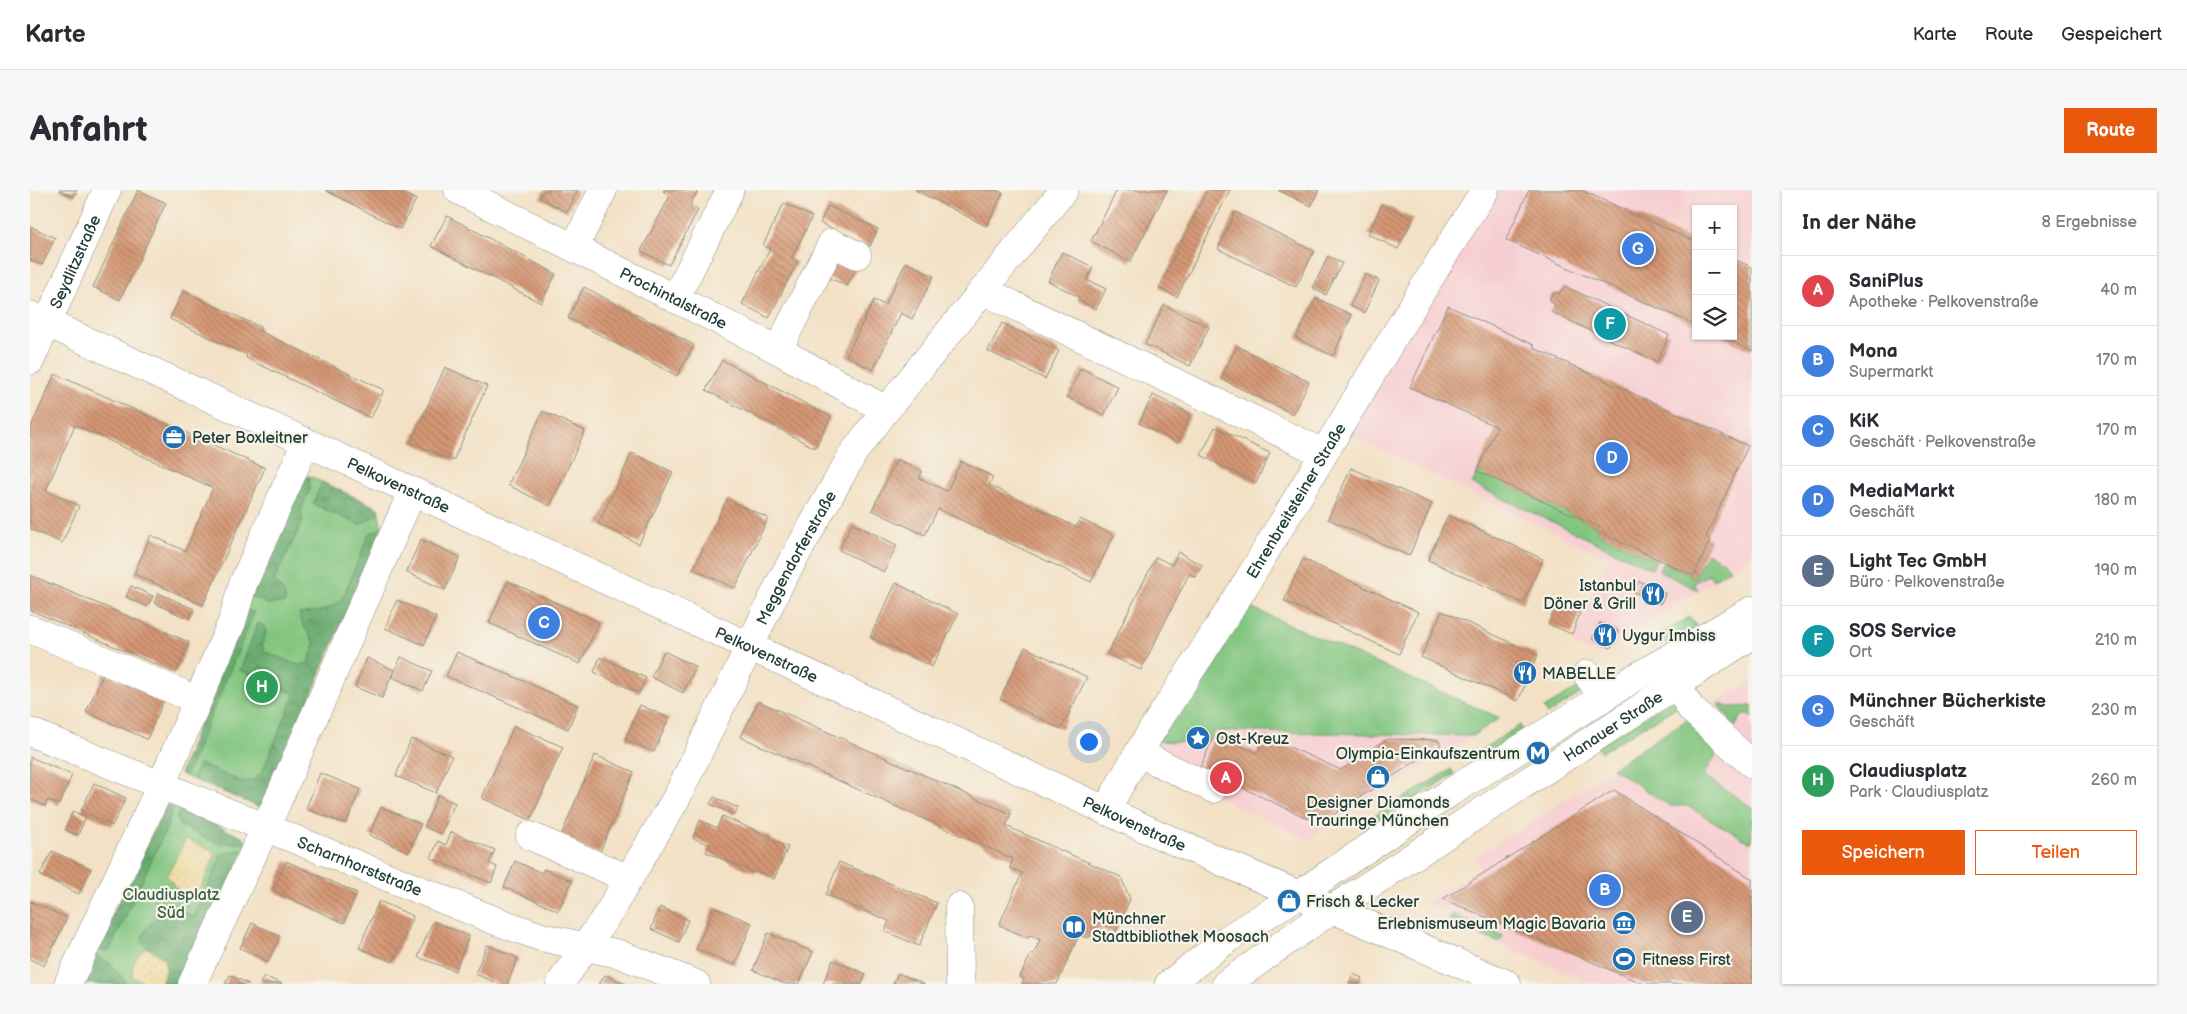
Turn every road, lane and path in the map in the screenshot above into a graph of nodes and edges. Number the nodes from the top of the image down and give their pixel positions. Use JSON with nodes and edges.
{"nodes":[{"id":1,"x":107,"y":190,"type":"edge"},
{"id":2,"x":603,"y":190,"type":"edge"},
{"id":3,"x":1485,"y":190,"type":"edge"},
{"id":4,"x":1060,"y":191,"type":"edge"},
{"id":5,"x":466,"y":192,"type":"edge"},
{"id":6,"x":729,"y":192,"type":"dead end"},
{"id":7,"x":574,"y":248,"type":"junction"},
{"id":8,"x":857,"y":255,"type":"dead end"},
{"id":9,"x":984,"y":291,"type":"junction"},
{"id":10,"x":675,"y":299,"type":"junction"},
{"id":11,"x":38,"y":319,"type":"edge"},
{"id":12,"x":778,"y":350,"type":"junction"},
{"id":13,"x":30,"y":361,"type":"edge"},
{"id":14,"x":886,"y":410,"type":"junction"},
{"id":15,"x":306,"y":442,"type":"junction"},
{"id":16,"x":1323,"y":453,"type":"junction"},
{"id":17,"x":412,"y":492,"type":"junction"},
{"id":18,"x":1752,"y":610,"type":"edge"},
{"id":19,"x":30,"y":629,"type":"edge"},
{"id":20,"x":1752,"y":635,"type":"edge"},
{"id":21,"x":749,"y":648,"type":"junction"},
{"id":22,"x":1664,"y":662,"type":"junction"},
{"id":23,"x":1587,"y":674,"type":"dead end"},
{"id":24,"x":1676,"y":686,"type":"junction"},
{"id":25,"x":1603,"y":698,"type":"junction"},
{"id":26,"x":198,"y":700,"type":"junction"},
{"id":27,"x":30,"y":732,"type":"edge"},
{"id":28,"x":1139,"y":753,"type":"junction"},
{"id":29,"x":1752,"y":764,"type":"edge"},
{"id":30,"x":161,"y":785,"type":"junction"},
{"id":31,"x":1213,"y":789,"type":"dead end"},
{"id":32,"x":1106,"y":811,"type":"junction"},
{"id":33,"x":266,"y":828,"type":"junction"},
{"id":34,"x":530,"y":836,"type":"dead end"},
{"id":35,"x":629,"y":879,"type":"junction"},
{"id":36,"x":1298,"y":896,"type":"junction"},
{"id":37,"x":959,"y":907,"type":"dead end"},
{"id":38,"x":1331,"y":910,"type":"junction"},
{"id":39,"x":586,"y":946,"type":"junction"},
{"id":40,"x":68,"y":984,"type":"edge"},
{"id":41,"x":192,"y":984,"type":"edge"},
{"id":42,"x":560,"y":984,"type":"edge"},
{"id":43,"x":696,"y":984,"type":"edge"},
{"id":44,"x":960,"y":984,"type":"edge"},
{"id":45,"x":1169,"y":984,"type":"edge"},
{"id":46,"x":1226,"y":984,"type":"edge"},
{"id":47,"x":1507,"y":984,"type":"edge"}],
"edges":[{"from":1,"to":11,"type":"street","name":"Seydlitzstraße"},
{"from":2,"to":7,"type":"street"},
{"from":3,"to":16,"type":"street","name":"Ehrenbreitsteiner Straße"},
{"from":4,"to":9,"type":"street","name":"Meggendorferstraße"},
{"from":5,"to":7,"type":"street","name":"Prochintalstraße"},
{"from":6,"to":10,"type":"street"},
{"from":7,"to":10,"type":"street","name":"Prochintalstraße"},
{"from":8,"to":12,"type":"street"},
{"from":9,"to":14,"type":"street","name":"Meggendorferstraße"},
{"from":9,"to":16,"type":"street"},
{"from":10,"to":12,"type":"street","name":"Prochintalstraße"},
{"from":11,"to":13,"type":"street","name":"Seydlitzstraße"},
{"from":11,"to":15,"type":"street","name":"Pelkovenstraße"},
{"from":12,"to":14,"type":"street","name":"Prochintalstraße"},
{"from":14,"to":21,"type":"street","name":"Meggendorferstraße"},
{"from":15,"to":17,"type":"street","name":"Pelkovenstraße"},
{"from":15,"to":26,"type":"street"},
{"from":16,"to":28,"type":"street","name":"Ehrenbreitsteiner Straße"},
{"from":17,"to":21,"type":"street","name":"Pelkovenstraße"},
{"from":17,"to":33,"type":"street"},
{"from":18,"to":22,"type":"street","name":"Hanauer Straße"},
{"from":19,"to":26,"type":"street"},
{"from":20,"to":24,"type":"street","name":"Hanauer Straße"},
{"from":21,"to":32,"type":"street","name":"Pelkovenstraße"},
{"from":21,"to":35,"type":"street","name":"Meggendorferstraße"},
{"from":22,"to":24,"type":"street"},
{"from":22,"to":25,"type":"street","name":"Hanauer Straße"},
{"from":23,"to":25,"type":"street"},
{"from":24,"to":29,"type":"street"},
{"from":24,"to":38,"type":"street","name":"Hanauer Straße"},
{"from":25,"to":36,"type":"street","name":"Hanauer Straße"},
{"from":26,"to":30,"type":"street"},
{"from":27,"to":30,"type":"street","name":"Scharnhorststraße"},
{"from":28,"to":31,"type":"street"},
{"from":28,"to":32,"type":"street","name":"Ehrenbreitsteiner Straße"},
{"from":30,"to":33,"type":"street","name":"Scharnhorststraße"},
{"from":30,"to":40,"type":"street"},
{"from":32,"to":36,"type":"street","name":"Pelkovenstraße"},
{"from":33,"to":39,"type":"street","name":"Scharnhorststraße"},
{"from":33,"to":41,"type":"street"},
{"from":34,"to":35,"type":"street"},
{"from":35,"to":39,"type":"street","name":"Meggendorferstraße"},
{"from":36,"to":38,"type":"street","name":"Pelkovenstraße"},
{"from":36,"to":45,"type":"street","name":"Hanauer Straße"},
{"from":37,"to":44,"type":"street"},
{"from":38,"to":46,"type":"street","name":"Hanauer Straße"},
{"from":38,"to":47,"type":"street","name":"Pelkovenstraße"},
{"from":39,"to":42,"type":"street","name":"Meggendorferstraße"},
{"from":39,"to":43,"type":"street","name":"Scharnhorststraße"}]}
